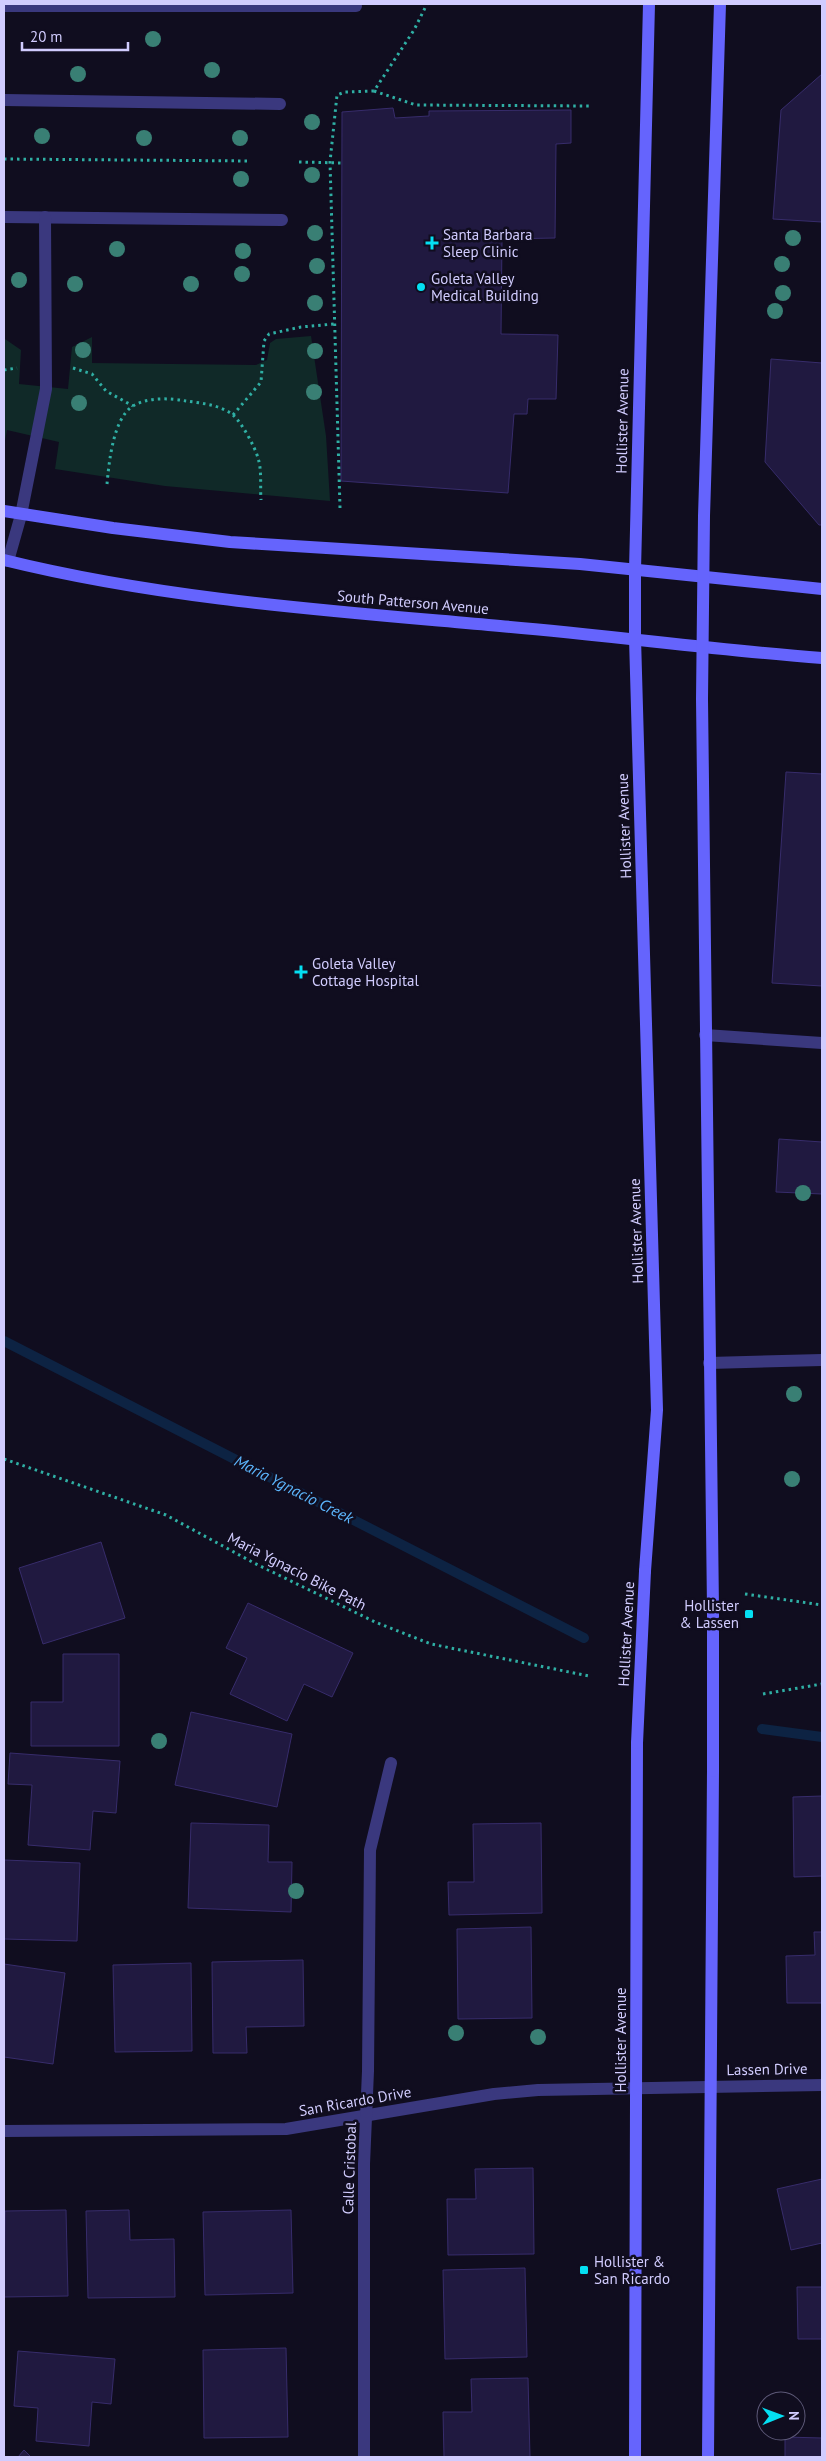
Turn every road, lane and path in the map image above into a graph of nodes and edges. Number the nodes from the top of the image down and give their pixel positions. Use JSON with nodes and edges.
{"nodes":[{"id":1,"x":427,"y":4,"type":"edge"},
{"id":2,"x":649,"y":4,"type":"edge"},
{"id":3,"x":720,"y":4,"type":"edge"},
{"id":4,"x":4,"y":6,"type":"edge"},
{"id":5,"x":356,"y":6,"type":"dead end"},
{"id":6,"x":374,"y":91,"type":"junction"},
{"id":7,"x":4,"y":100,"type":"edge"},
{"id":8,"x":280,"y":104,"type":"dead end"},
{"id":9,"x":590,"y":106,"type":"dead end"},
{"id":10,"x":4,"y":160,"type":"edge"},
{"id":11,"x":251,"y":161,"type":"dead end"},
{"id":12,"x":299,"y":162,"type":"dead end"},
{"id":13,"x":330,"y":162,"type":"junction"},
{"id":14,"x":341,"y":163,"type":"dead end"},
{"id":15,"x":4,"y":217,"type":"edge"},
{"id":16,"x":45,"y":217,"type":"junction"},
{"id":17,"x":282,"y":220,"type":"dead end"},
{"id":18,"x":334,"y":324,"type":"junction"},
{"id":19,"x":17,"y":368,"type":"dead end"},
{"id":20,"x":73,"y":368,"type":"dead end"},
{"id":21,"x":4,"y":370,"type":"edge"},
{"id":22,"x":133,"y":406,"type":"junction"},
{"id":23,"x":233,"y":415,"type":"junction"},
{"id":24,"x":107,"y":484,"type":"dead end"},
{"id":25,"x":261,"y":500,"type":"dead end"},
{"id":26,"x":340,"y":508,"type":"dead end"},
{"id":27,"x":4,"y":511,"type":"edge"},
{"id":28,"x":21,"y":515,"type":"junction"},
{"id":29,"x":6,"y":561,"type":"edge"},
{"id":30,"x":635,"y":570,"type":"junction"},
{"id":31,"x":702,"y":578,"type":"junction"},
{"id":32,"x":822,"y":589,"type":"edge"},
{"id":33,"x":635,"y":638,"type":"junction"},
{"id":34,"x":702,"y":645,"type":"junction"},
{"id":35,"x":822,"y":658,"type":"edge"},
{"id":36,"x":705,"y":1036,"type":"junction"},
{"id":37,"x":822,"y":1043,"type":"edge"},
{"id":38,"x":822,"y":1360,"type":"edge"},
{"id":39,"x":708,"y":1363,"type":"junction"},
{"id":40,"x":4,"y":1458,"type":"edge"},
{"id":41,"x":745,"y":1594,"type":"dead end"},
{"id":42,"x":822,"y":1605,"type":"edge"},
{"id":43,"x":589,"y":1676,"type":"dead end"},
{"id":44,"x":822,"y":1684,"type":"edge"},
{"id":45,"x":763,"y":1694,"type":"dead end"},
{"id":46,"x":391,"y":1763,"type":"dead end"},
{"id":47,"x":822,"y":2085,"type":"edge"},
{"id":48,"x":711,"y":2086,"type":"junction"},
{"id":49,"x":636,"y":2087,"type":"junction"},
{"id":50,"x":367,"y":2115,"type":"junction"},
{"id":51,"x":4,"y":2131,"type":"edge"},
{"id":52,"x":364,"y":2457,"type":"edge"},
{"id":53,"x":635,"y":2457,"type":"edge"},
{"id":54,"x":708,"y":2457,"type":"edge"}],
"edges":[{"from":1,"to":6,"type":"path"},
{"from":2,"to":30,"type":"main road","name":"Hollister Avenue"},
{"from":3,"to":31,"type":"main road"},
{"from":4,"to":5,"type":"street"},
{"from":6,"to":9,"type":"path"},
{"from":6,"to":13,"type":"path"},
{"from":7,"to":8,"type":"street"},
{"from":10,"to":11,"type":"path"},
{"from":12,"to":13,"type":"path"},
{"from":13,"to":14,"type":"path"},
{"from":13,"to":18,"type":"path"},
{"from":15,"to":16,"type":"street"},
{"from":16,"to":17,"type":"street"},
{"from":16,"to":28,"type":"street"},
{"from":18,"to":23,"type":"path"},
{"from":18,"to":26,"type":"path"},
{"from":19,"to":21,"type":"path"},
{"from":20,"to":22,"type":"path"},
{"from":22,"to":23,"type":"path"},
{"from":22,"to":24,"type":"path"},
{"from":23,"to":25,"type":"path"},
{"from":27,"to":28,"type":"main road"},
{"from":28,"to":29,"type":"street"},
{"from":28,"to":30,"type":"main road"},
{"from":29,"to":33,"type":"main road","name":"South Patterson Avenue"},
{"from":30,"to":31,"type":"main road"},
{"from":30,"to":33,"type":"main road","name":"Hollister Avenue"},
{"from":31,"to":32,"type":"main road"},
{"from":31,"to":34,"type":"main road"},
{"from":33,"to":34,"type":"main road","name":"South Patterson Avenue"},
{"from":33,"to":49,"type":"main road","name":"Hollister Avenue","bridge":true},
{"from":34,"to":35,"type":"main road","name":"South Patterson Avenue"},
{"from":34,"to":36,"type":"main road"},
{"from":36,"to":37,"type":"street"},
{"from":36,"to":39,"type":"main road"},
{"from":38,"to":39,"type":"street"},
{"from":39,"to":48,"type":"main road","bridge":true},
{"from":40,"to":43,"type":"path","name":"Maria Ygnacio Bike Path"},
{"from":41,"to":42,"type":"path"},
{"from":44,"to":45,"type":"path"},
{"from":46,"to":50,"type":"street","name":"Calle Cristobal"},
{"from":47,"to":48,"type":"street","name":"Lassen Drive"},
{"from":48,"to":49,"type":"street","name":"San Ricardo Drive"},
{"from":48,"to":54,"type":"main road"},
{"from":49,"to":50,"type":"street","name":"San Ricardo Drive"},
{"from":49,"to":53,"type":"main road","name":"Hollister Avenue"},
{"from":50,"to":51,"type":"street","name":"San Ricardo Drive"},
{"from":50,"to":52,"type":"street","name":"Calle Cristobal"}]}
